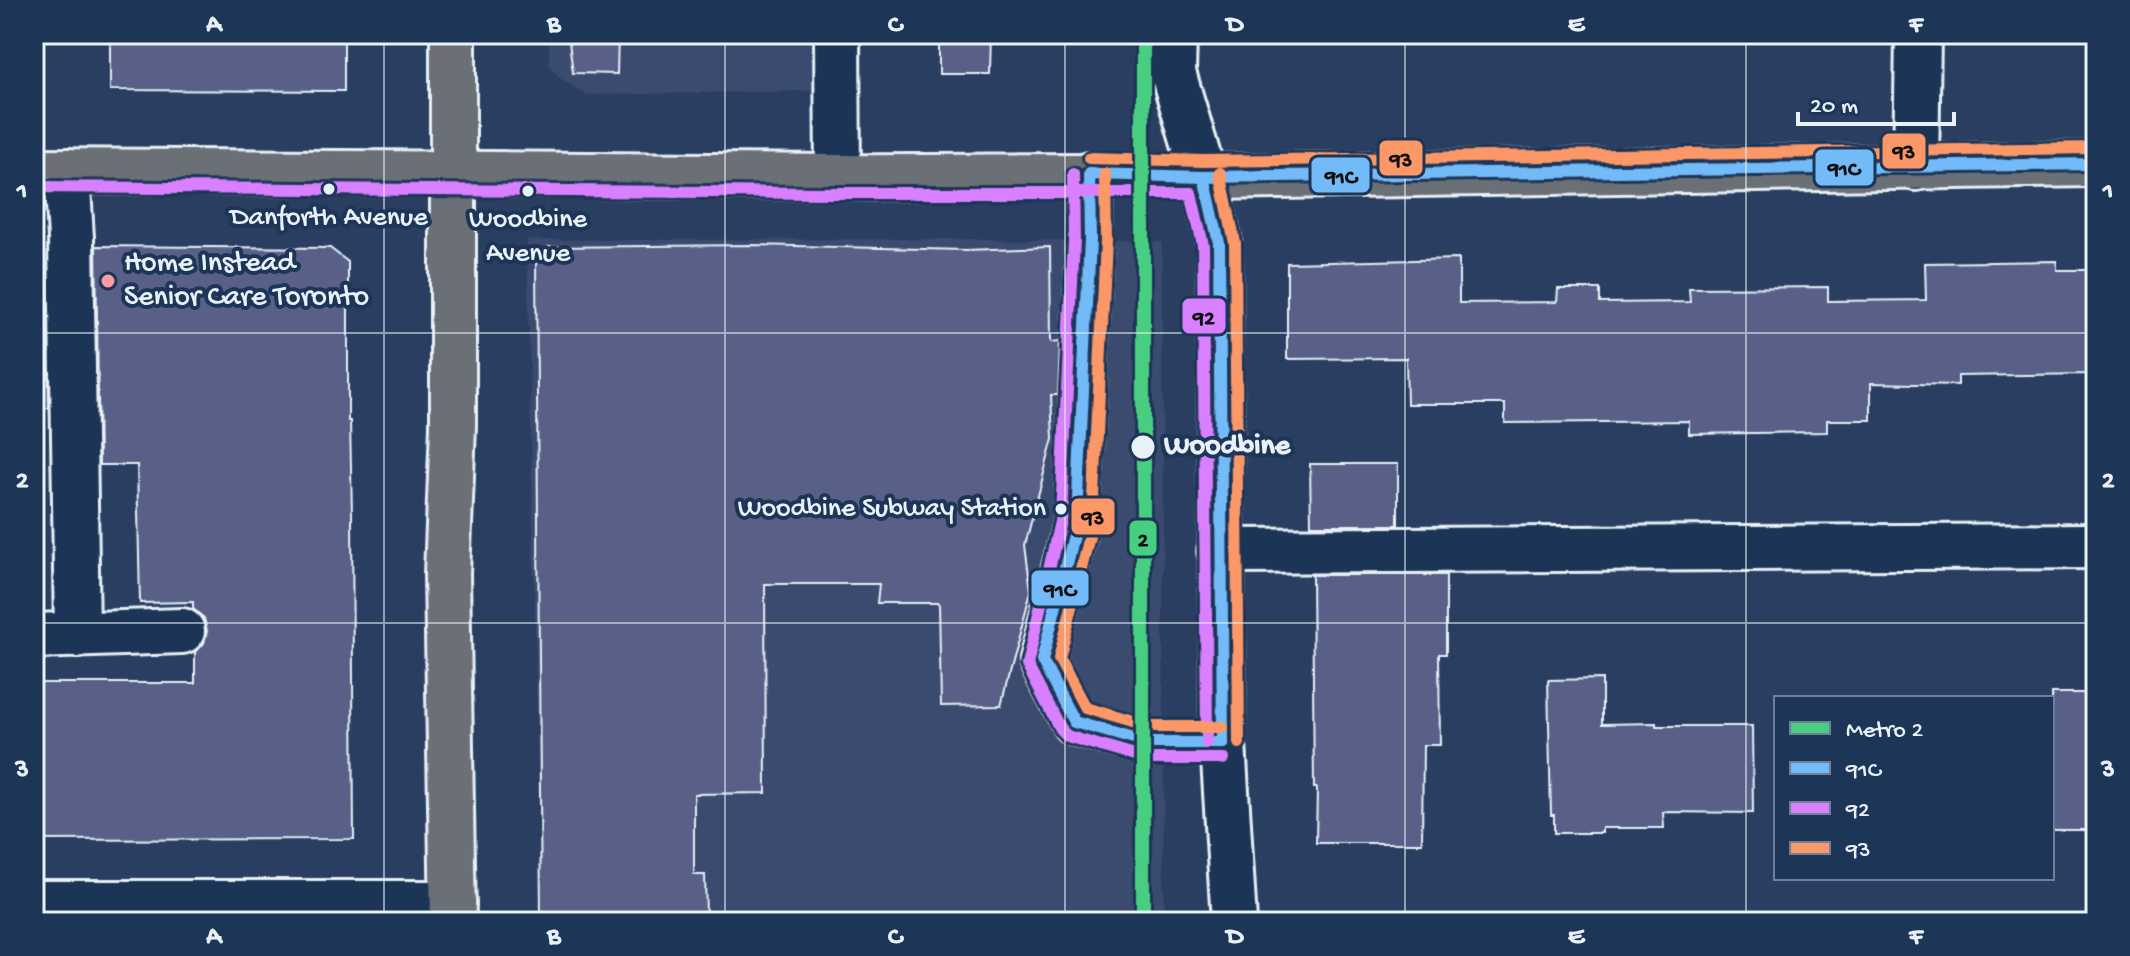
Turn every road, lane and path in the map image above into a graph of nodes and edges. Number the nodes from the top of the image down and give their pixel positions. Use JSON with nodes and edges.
{"nodes":[{"id":1,"x":453,"y":34,"type":"edge"},
{"id":2,"x":837,"y":34,"type":"edge"},
{"id":3,"x":1174,"y":34,"type":"edge"},
{"id":4,"x":1918,"y":34,"type":"edge"},
{"id":5,"x":2096,"y":164,"type":"edge"},
{"id":6,"x":1916,"y":168,"type":"junction"},
{"id":7,"x":50,"y":171,"type":"edge"},
{"id":8,"x":454,"y":173,"type":"junction"},
{"id":9,"x":1089,"y":174,"type":"junction"},
{"id":10,"x":838,"y":177,"type":"junction"},
{"id":11,"x":1204,"y":177,"type":"junction"},
{"id":12,"x":2096,"y":546,"type":"edge"},
{"id":13,"x":1220,"y":551,"type":"junction"},
{"id":14,"x":182,"y":631,"type":"dead end"},
{"id":15,"x":77,"y":635,"type":"junction"},
{"id":16,"x":34,"y":636,"type":"edge"},
{"id":17,"x":1223,"y":743,"type":"junction"},
{"id":18,"x":34,"y":903,"type":"edge"},
{"id":19,"x":453,"y":912,"type":"edge"},
{"id":20,"x":101,"y":913,"type":"edge"},
{"id":21,"x":1234,"y":922,"type":"edge"}],
"edges":[{"from":1,"to":8,"type":"main road"},
{"from":2,"to":10,"type":"street"},
{"from":3,"to":11,"type":"street"},
{"from":4,"to":6,"type":"street"},
{"from":5,"to":6,"type":"main road"},
{"from":6,"to":11,"type":"main road"},
{"from":7,"to":8,"type":"main road"},
{"from":7,"to":15,"type":"street"},
{"from":8,"to":10,"type":"main road"},
{"from":8,"to":19,"type":"main road"},
{"from":9,"to":10,"type":"main road"},
{"from":9,"to":11,"type":"main road"},
{"from":9,"to":17,"type":"street"},
{"from":11,"to":13,"type":"street"},
{"from":12,"to":13,"type":"street"},
{"from":13,"to":17,"type":"street"},
{"from":14,"to":15,"type":"street"},
{"from":15,"to":16,"type":"street"},
{"from":17,"to":21,"type":"street"},
{"from":18,"to":20,"type":"street"},
{"from":19,"to":20,"type":"street"}]}
